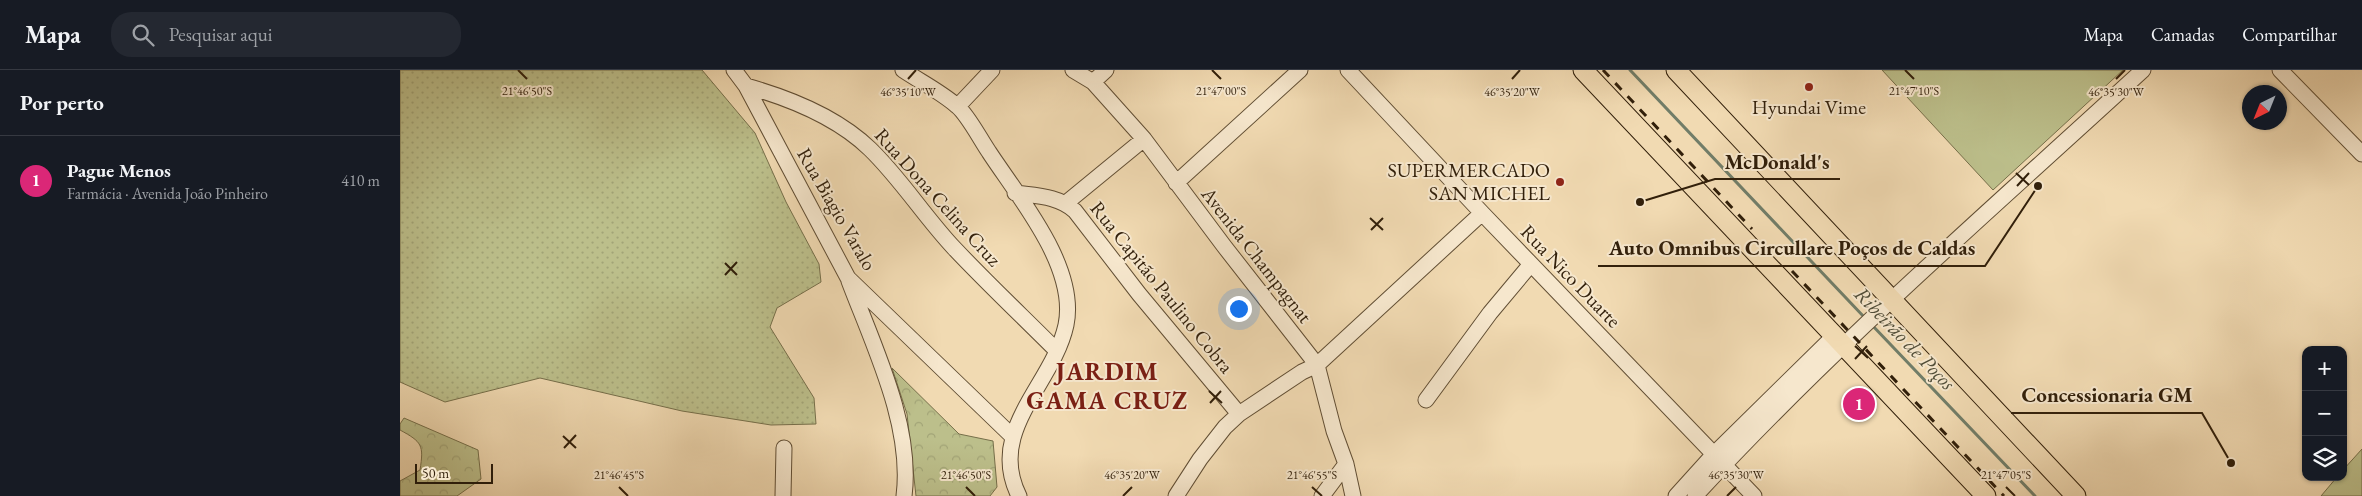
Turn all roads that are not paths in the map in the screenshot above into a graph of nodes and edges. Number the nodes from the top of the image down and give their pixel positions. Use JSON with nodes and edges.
{"nodes":[{"id":1,"x":903,"y":70,"type":"edge"},
{"id":2,"x":992,"y":70,"type":"edge"},
{"id":3,"x":1073,"y":70,"type":"edge"},
{"id":4,"x":1106,"y":70,"type":"edge"},
{"id":5,"x":1300,"y":70,"type":"edge"},
{"id":6,"x":1348,"y":70,"type":"edge"},
{"id":7,"x":1583,"y":70,"type":"edge"},
{"id":8,"x":1676,"y":70,"type":"edge"},
{"id":9,"x":2143,"y":70,"type":"edge"},
{"id":10,"x":2280,"y":70,"type":"edge"},
{"id":11,"x":742,"y":76,"type":"edge"},
{"id":12,"x":1094,"y":82,"type":"junction"},
{"id":13,"x":958,"y":106,"type":"junction"},
{"id":14,"x":1144,"y":139,"type":"junction"},
{"id":15,"x":2359,"y":145,"type":"edge"},
{"id":16,"x":1176,"y":182,"type":"junction"},
{"id":17,"x":1015,"y":193,"type":"junction"},
{"id":18,"x":1066,"y":203,"type":"junction"},
{"id":19,"x":1482,"y":214,"type":"junction"},
{"id":20,"x":1531,"y":264,"type":"junction"},
{"id":21,"x":848,"y":278,"type":"junction"},
{"id":22,"x":1888,"y":304,"type":"junction"},
{"id":23,"x":1844,"y":340,"type":"junction"},
{"id":24,"x":1056,"y":350,"type":"junction"},
{"id":25,"x":1317,"y":365,"type":"junction"},
{"id":26,"x":1426,"y":400,"type":"dead end"},
{"id":27,"x":1239,"y":414,"type":"junction"},
{"id":28,"x":1012,"y":436,"type":"junction"},
{"id":29,"x":784,"y":448,"type":"dead end"},
{"id":30,"x":1719,"y":459,"type":"junction"},
{"id":31,"x":1346,"y":464,"type":"junction"},
{"id":32,"x":783,"y":496,"type":"edge"},
{"id":33,"x":904,"y":496,"type":"edge"},
{"id":34,"x":1019,"y":496,"type":"edge"},
{"id":35,"x":1176,"y":496,"type":"edge"},
{"id":36,"x":1322,"y":496,"type":"edge"},
{"id":37,"x":1353,"y":496,"type":"edge"},
{"id":38,"x":1676,"y":496,"type":"edge"},
{"id":39,"x":1695,"y":496,"type":"edge"},
{"id":40,"x":1754,"y":496,"type":"edge"},
{"id":41,"x":1986,"y":496,"type":"edge"},
{"id":42,"x":2076,"y":496,"type":"edge"}],
"edges":[{"from":1,"to":13,"type":"street"},
{"from":2,"to":13,"type":"street"},
{"from":3,"to":12,"type":"street","name":"Avenida Champagnat"},
{"from":4,"to":12,"type":"street"},
{"from":5,"to":16,"type":"street"},
{"from":6,"to":19,"type":"street","name":"Rua Nico Duarte"},
{"from":7,"to":23,"type":"main road"},
{"from":8,"to":22,"type":"main road"},
{"from":9,"to":22,"type":"street"},
{"from":10,"to":15,"type":"street"},
{"from":11,"to":21,"type":"street","name":"Rua Biagio Varalo"},
{"from":11,"to":24,"type":"street","name":"Rua Dona Celina Cruz"},
{"from":12,"to":14,"type":"street","name":"Avenida Champagnat"},
{"from":13,"to":17,"type":"street"},
{"from":14,"to":16,"type":"street","name":"Avenida Champagnat"},
{"from":14,"to":18,"type":"street"},
{"from":16,"to":25,"type":"street","name":"Avenida Champagnat"},
{"from":17,"to":18,"type":"street","name":"Rua Capitão Paulino Cobra"},
{"from":17,"to":24,"type":"street"},
{"from":18,"to":27,"type":"street","name":"Rua Capitão Paulino Cobra"},
{"from":19,"to":20,"type":"street","name":"Rua Nico Duarte"},
{"from":19,"to":25,"type":"street"},
{"from":20,"to":26,"type":"street"},
{"from":20,"to":30,"type":"street","name":"Rua Nico Duarte"},
{"from":21,"to":28,"type":"street","name":"Rua Biagio Varalo"},
{"from":21,"to":33,"type":"street"},
{"from":22,"to":23,"type":"street"},
{"from":22,"to":42,"type":"main road"},
{"from":23,"to":30,"type":"street"},
{"from":23,"to":41,"type":"main road"},
{"from":24,"to":28,"type":"street"},
{"from":25,"to":27,"type":"street"},
{"from":25,"to":31,"type":"street","name":"Avenida Champagnat"},
{"from":27,"to":35,"type":"street"},
{"from":28,"to":34,"type":"street"},
{"from":29,"to":32,"type":"street"},
{"from":30,"to":38,"type":"street"},
{"from":30,"to":39,"type":"street"},
{"from":30,"to":40,"type":"street","name":"Rua Nico Duarte"},
{"from":31,"to":36,"type":"street"},
{"from":31,"to":37,"type":"street","name":"Avenida Champagnat"}]}
